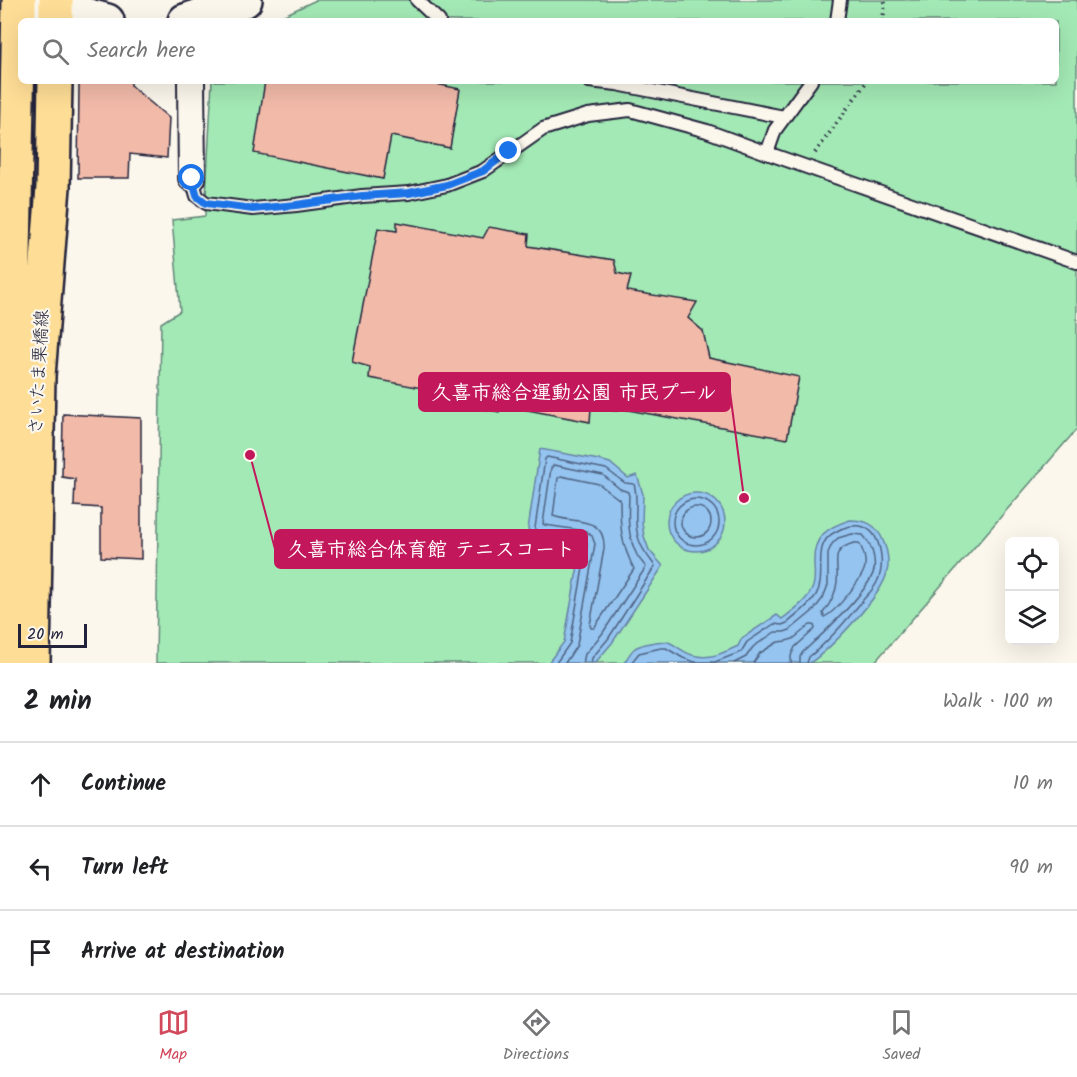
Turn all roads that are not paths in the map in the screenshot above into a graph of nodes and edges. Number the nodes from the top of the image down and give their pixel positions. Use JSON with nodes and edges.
{"nodes":[{"id":1,"x":19,"y":0,"type":"edge"},
{"id":2,"x":245,"y":0,"type":"edge"},
{"id":3,"x":417,"y":0,"type":"edge"},
{"id":4,"x":840,"y":0,"type":"edge"},
{"id":5,"x":52,"y":7,"type":"edge"},
{"id":6,"x":19,"y":18,"type":"edge"},
{"id":7,"x":94,"y":18,"type":"edge"},
{"id":8,"x":194,"y":18,"type":"edge"},
{"id":9,"x":436,"y":18,"type":"edge"},
{"id":10,"x":837,"y":18,"type":"edge"},
{"id":11,"x":18,"y":51,"type":"edge"},
{"id":12,"x":55,"y":84,"type":"edge"},
{"id":13,"x":190,"y":84,"type":"edge"},
{"id":14,"x":617,"y":84,"type":"edge"},
{"id":15,"x":808,"y":84,"type":"edge"},
{"id":16,"x":784,"y":117,"type":"junction"},
{"id":17,"x":766,"y":153,"type":"junction"},
{"id":18,"x":192,"y":178,"type":"joint"},
{"id":19,"x":1077,"y":262,"type":"edge"},
{"id":20,"x":6,"y":663,"type":"edge"},
{"id":21,"x":33,"y":663,"type":"edge"}],
"edges":[{"from":1,"to":6,"type":"main road","name":"さいたま栗橋線"},
{"from":2,"to":8,"type":"street"},
{"from":3,"to":9,"type":"lane"},
{"from":4,"to":10,"type":"lane"},
{"from":5,"to":7,"type":"street"},
{"from":11,"to":20,"type":"main road","name":"さいたま栗橋線"},
{"from":12,"to":21,"type":"main road","name":"さいたま栗橋線"},
{"from":13,"to":18,"type":"street"},
{"from":14,"to":16,"type":"lane"},
{"from":15,"to":16,"type":"lane"},
{"from":16,"to":17,"type":"lane"},
{"from":17,"to":18,"type":"lane"},
{"from":17,"to":19,"type":"lane"}]}
